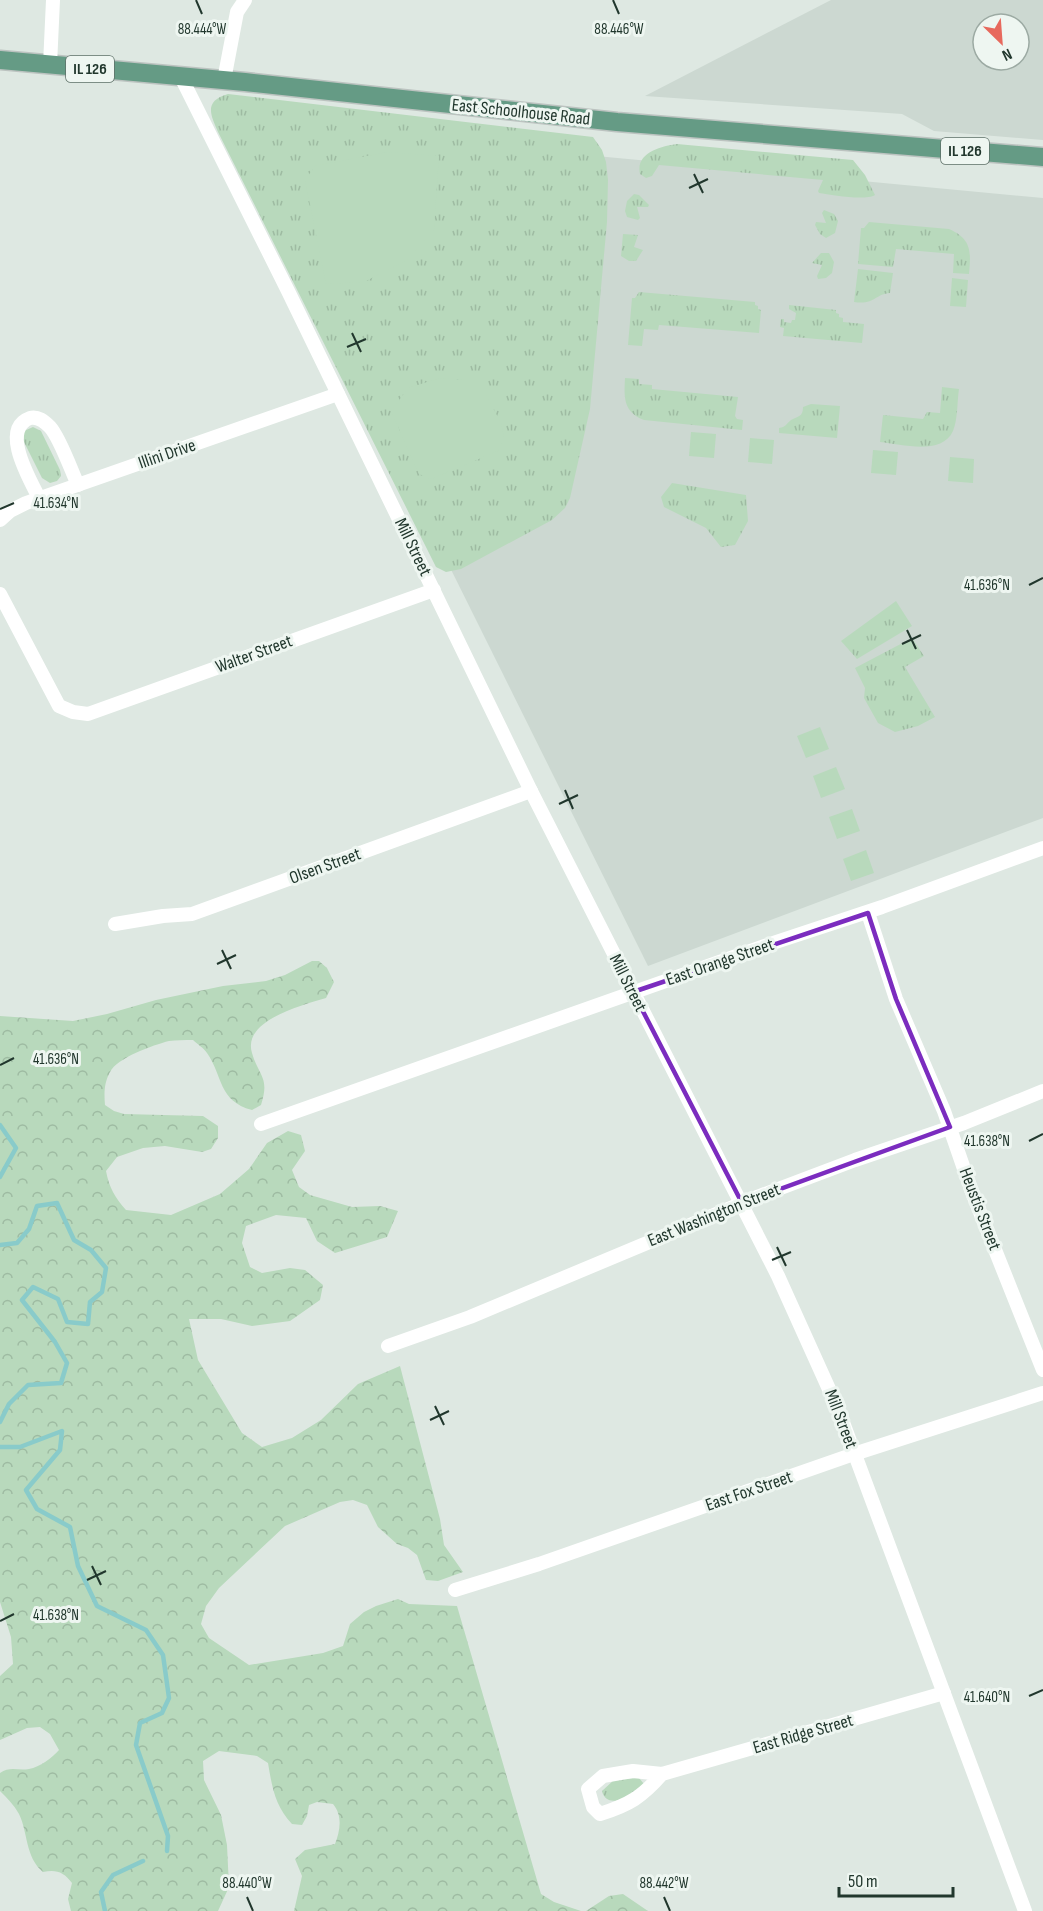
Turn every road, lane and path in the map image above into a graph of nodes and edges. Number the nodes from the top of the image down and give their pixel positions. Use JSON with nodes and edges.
{"nodes":[{"id":1,"x":53,"y":0,"type":"edge"},
{"id":2,"x":245,"y":0,"type":"edge"},
{"id":3,"x":0,"y":60,"type":"edge"},
{"id":4,"x":50,"y":65,"type":"junction"},
{"id":5,"x":181,"y":77,"type":"junction"},
{"id":6,"x":224,"y":80,"type":"junction"},
{"id":7,"x":1043,"y":157,"type":"edge"},
{"id":8,"x":338,"y":394,"type":"junction"},
{"id":9,"x":78,"y":485,"type":"junction"},
{"id":10,"x":39,"y":498,"type":"junction"},
{"id":11,"x":0,"y":520,"type":"edge"},
{"id":12,"x":434,"y":590,"type":"junction"},
{"id":13,"x":0,"y":594,"type":"edge"},
{"id":14,"x":531,"y":791,"type":"junction"},
{"id":15,"x":1043,"y":848,"type":"edge"},
{"id":16,"x":868,"y":913,"type":"junction"},
{"id":17,"x":115,"y":924,"type":"dead end"},
{"id":18,"x":633,"y":992,"type":"junction"},
{"id":19,"x":1043,"y":1091,"type":"edge"},
{"id":20,"x":261,"y":1124,"type":"dead end"},
{"id":21,"x":950,"y":1127,"type":"junction"},
{"id":22,"x":742,"y":1203,"type":"junction"},
{"id":23,"x":388,"y":1346,"type":"dead end"},
{"id":24,"x":1043,"y":1370,"type":"edge"},
{"id":25,"x":1043,"y":1393,"type":"edge"},
{"id":26,"x":854,"y":1454,"type":"junction"},
{"id":27,"x":455,"y":1590,"type":"dead end"},
{"id":28,"x":944,"y":1693,"type":"junction"},
{"id":29,"x":662,"y":1774,"type":"junction"},
{"id":30,"x":1025,"y":1911,"type":"edge"}],
"edges":[{"from":1,"to":4,"type":"street"},
{"from":2,"to":6,"type":"street"},
{"from":3,"to":4,"type":"main road","name":"East Schoolhouse Road","number":"IL 126"},
{"from":4,"to":5,"type":"main road","name":"East Schoolhouse Road","number":"IL 126"},
{"from":5,"to":6,"type":"main road","name":"East Schoolhouse Road"},
{"from":5,"to":8,"type":"street","name":"Mill Street"},
{"from":6,"to":7,"type":"main road","name":"East Schoolhouse Road","number":"IL 126"},
{"from":8,"to":9,"type":"street","name":"Illini Drive"},
{"from":8,"to":12,"type":"street","name":"Mill Street"},
{"from":9,"to":10,"type":"street","name":"Illini Drive"},
{"from":9,"to":10,"type":"street"},
{"from":10,"to":11,"type":"street","name":"Illini Drive"},
{"from":12,"to":13,"type":"street","name":"Walter Street"},
{"from":12,"to":14,"type":"street","name":"Mill Street"},
{"from":14,"to":17,"type":"street","name":"Olsen Street"},
{"from":14,"to":18,"type":"street","name":"Mill Street"},
{"from":15,"to":16,"type":"street","name":"East Orange Street"},
{"from":16,"to":18,"type":"street","name":"East Orange Street"},
{"from":16,"to":21,"type":"street","name":"Heustis Street"},
{"from":18,"to":20,"type":"street","name":"East Orange Street"},
{"from":18,"to":22,"type":"street","name":"Mill Street"},
{"from":19,"to":21,"type":"street","name":"East Washington Street"},
{"from":21,"to":22,"type":"street","name":"East Washington Street"},
{"from":21,"to":24,"type":"street","name":"Heustis Street"},
{"from":22,"to":23,"type":"street","name":"East Washington Street"},
{"from":22,"to":26,"type":"street","name":"Mill Street"},
{"from":25,"to":26,"type":"street","name":"East Fox Street"},
{"from":26,"to":27,"type":"street","name":"East Fox Street"},
{"from":26,"to":28,"type":"street","name":"Mill Street"},
{"from":28,"to":29,"type":"street","name":"East Ridge Street"},
{"from":28,"to":30,"type":"street","name":"Mill Street"},
{"from":29,"to":29,"type":"street","name":"East Ridge Street"}]}
